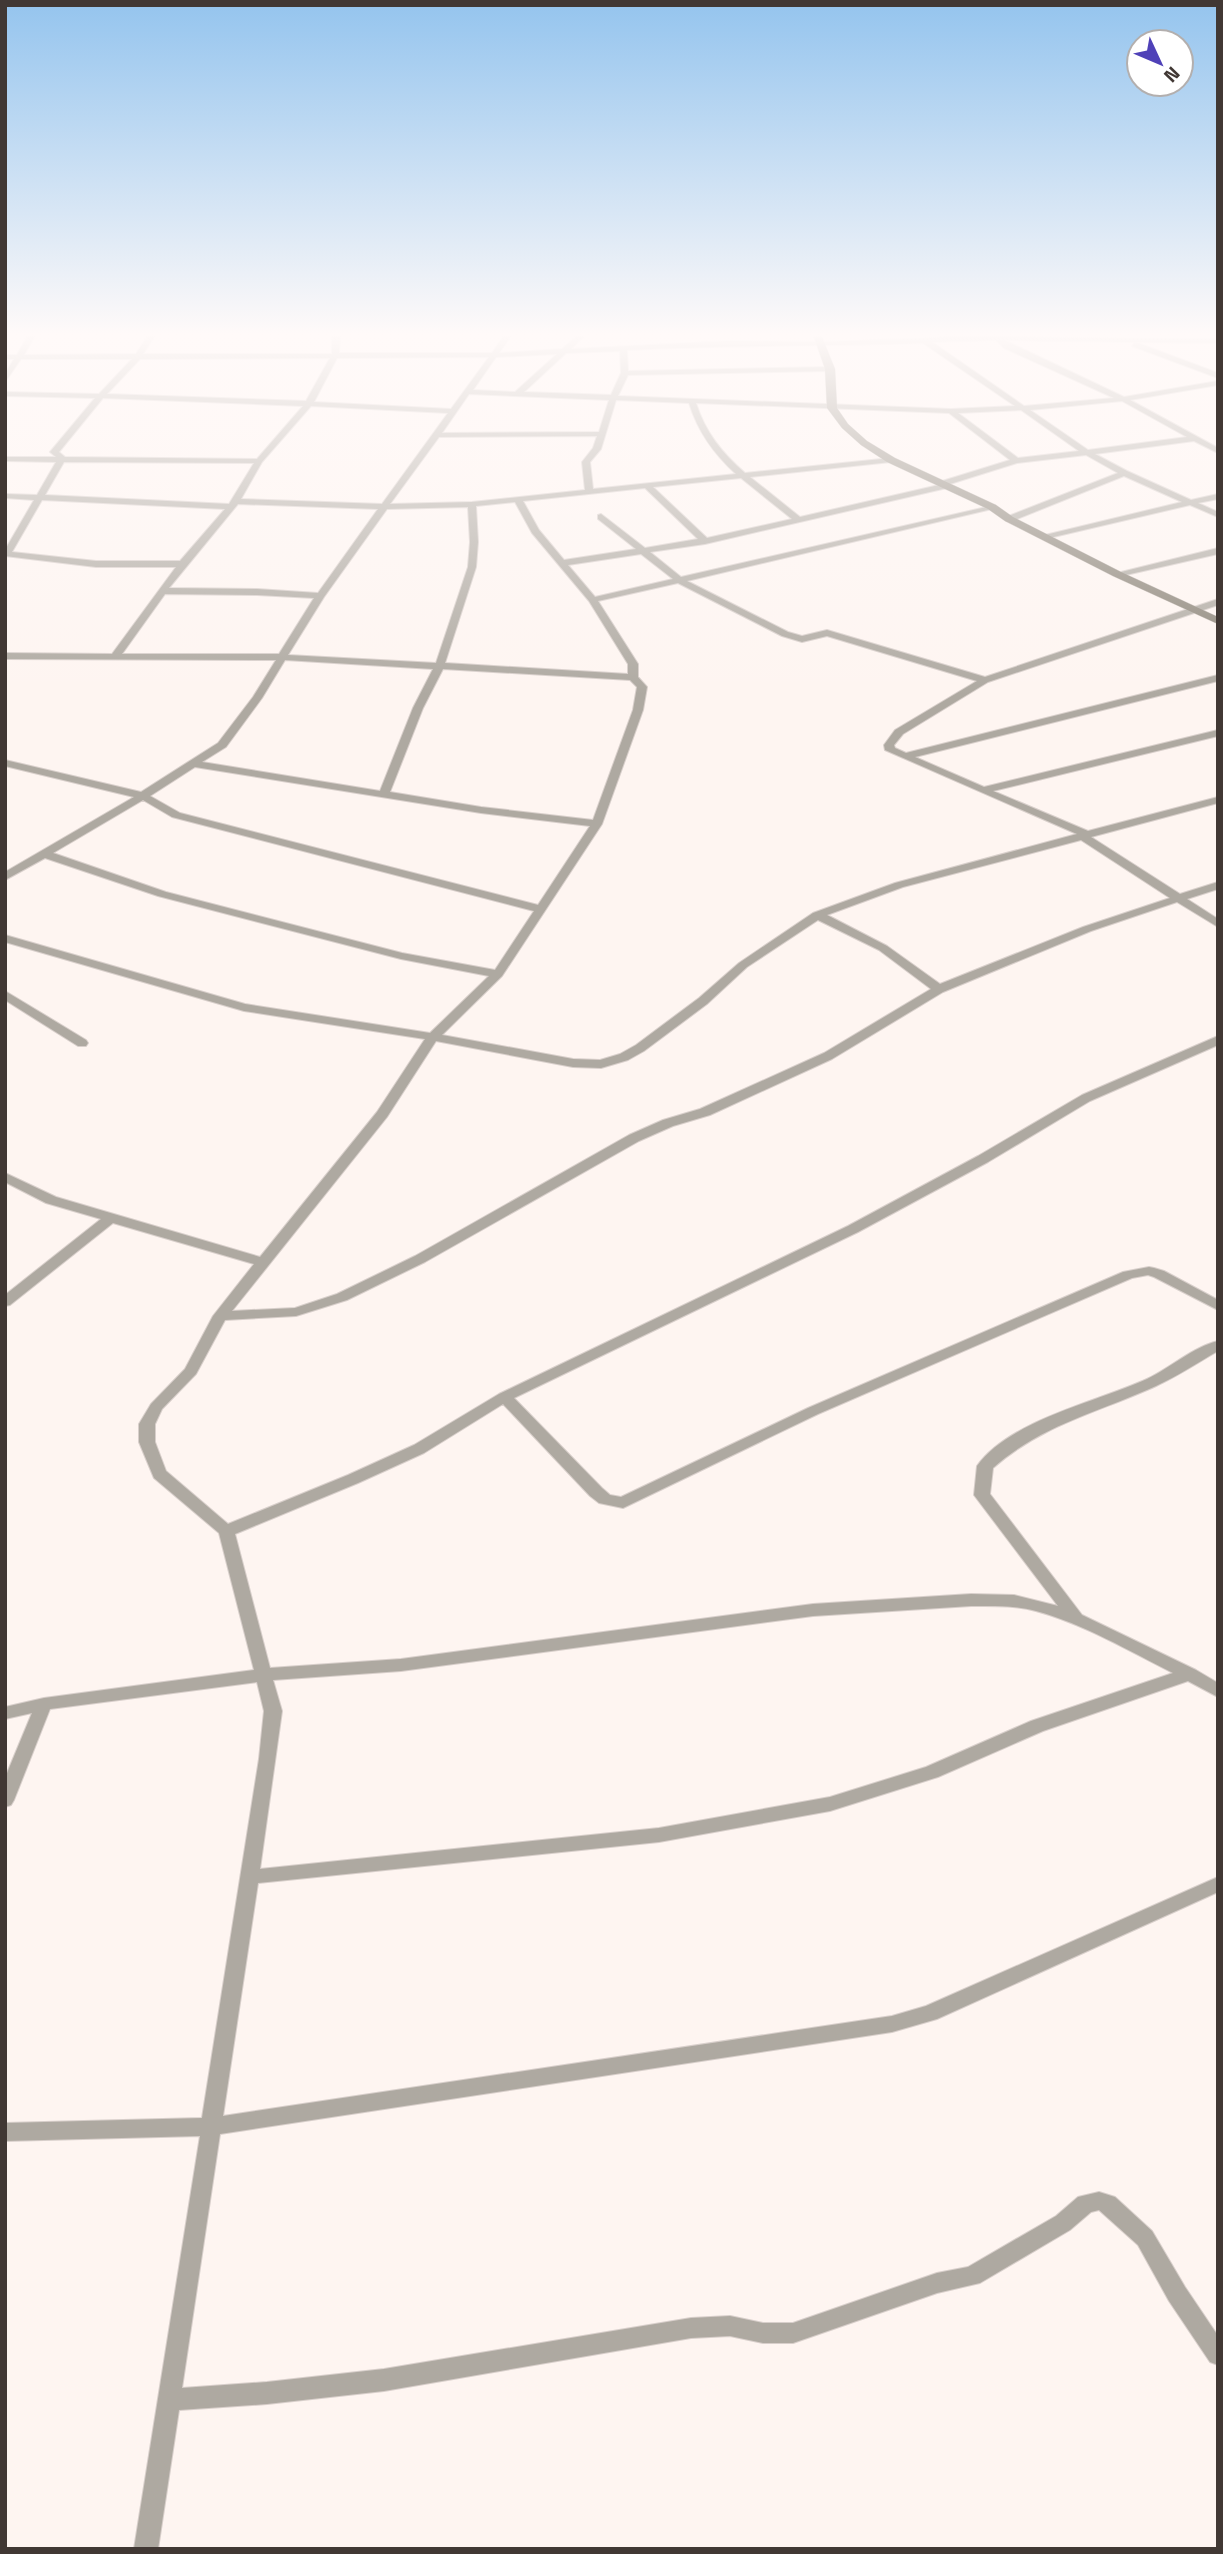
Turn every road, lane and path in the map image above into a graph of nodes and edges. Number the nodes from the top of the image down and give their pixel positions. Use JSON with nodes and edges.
{"nodes":[{"id":1,"x":60,"y":456,"type":"edge"},
{"id":2,"x":263,"y":456,"type":"edge"},
{"id":3,"x":422,"y":456,"type":"edge"},
{"id":4,"x":591,"y":456,"type":"edge"},
{"id":5,"x":725,"y":456,"type":"edge"},
{"id":6,"x":885,"y":456,"type":"edge"},
{"id":7,"x":1010,"y":456,"type":"edge"},
{"id":8,"x":1049,"y":456,"type":"edge"},
{"id":9,"x":1094,"y":456,"type":"edge"},
{"id":10,"x":62,"y":458,"type":"junction"},
{"id":11,"x":5,"y":459,"type":"edge"},
{"id":12,"x":891,"y":460,"type":"junction"},
{"id":13,"x":259,"y":461,"type":"junction"},
{"id":14,"x":1016,"y":461,"type":"junction"},
{"id":15,"x":1124,"y":473,"type":"junction"},
{"id":16,"x":742,"y":474,"type":"junction"},
{"id":17,"x":646,"y":485,"type":"junction"},
{"id":18,"x":944,"y":485,"type":"junction"},
{"id":19,"x":589,"y":491,"type":"junction"},
{"id":20,"x":5,"y":496,"type":"edge"},
{"id":21,"x":1218,"y":496,"type":"edge"},
{"id":22,"x":41,"y":497,"type":"junction"},
{"id":23,"x":518,"y":499,"type":"junction"},
{"id":24,"x":1188,"y":503,"type":"junction"},
{"id":25,"x":234,"y":504,"type":"junction"},
{"id":26,"x":472,"y":504,"type":"junction"},
{"id":27,"x":386,"y":507,"type":"junction"},
{"id":28,"x":992,"y":507,"type":"junction"},
{"id":29,"x":1218,"y":515,"type":"edge"},
{"id":30,"x":601,"y":517,"type":"dead end"},
{"id":31,"x":798,"y":519,"type":"junction"},
{"id":32,"x":1009,"y":519,"type":"junction"},
{"id":33,"x":1048,"y":537,"type":"junction"},
{"id":34,"x":705,"y":541,"type":"junction"},
{"id":35,"x":646,"y":551,"type":"junction"},
{"id":36,"x":1218,"y":551,"type":"edge"},
{"id":37,"x":6,"y":555,"type":"edge"},
{"id":38,"x":564,"y":563,"type":"junction"},
{"id":39,"x":182,"y":564,"type":"junction"},
{"id":40,"x":1117,"y":574,"type":"junction"},
{"id":41,"x":681,"y":581,"type":"junction"},
{"id":42,"x":161,"y":591,"type":"junction"},
{"id":43,"x":320,"y":596,"type":"junction"},
{"id":44,"x":593,"y":600,"type":"junction"},
{"id":45,"x":1218,"y":603,"type":"edge"},
{"id":46,"x":1197,"y":610,"type":"junction"},
{"id":47,"x":1218,"y":621,"type":"edge"},
{"id":48,"x":116,"y":655,"type":"junction"},
{"id":49,"x":5,"y":656,"type":"edge"},
{"id":50,"x":281,"y":657,"type":"junction"},
{"id":51,"x":439,"y":667,"type":"junction"},
{"id":52,"x":633,"y":677,"type":"junction"},
{"id":53,"x":1218,"y":678,"type":"edge"},
{"id":54,"x":985,"y":680,"type":"junction"},
{"id":55,"x":1218,"y":733,"type":"edge"},
{"id":56,"x":908,"y":756,"type":"junction"},
{"id":57,"x":5,"y":762,"type":"edge"},
{"id":58,"x":195,"y":764,"type":"junction"},
{"id":59,"x":984,"y":790,"type":"junction"},
{"id":60,"x":384,"y":794,"type":"junction"},
{"id":61,"x":143,"y":796,"type":"junction"},
{"id":62,"x":1218,"y":800,"type":"edge"},
{"id":63,"x":597,"y":824,"type":"junction"},
{"id":64,"x":1085,"y":835,"type":"junction"},
{"id":65,"x":44,"y":854,"type":"junction"},
{"id":66,"x":5,"y":864,"type":"edge"},
{"id":67,"x":21,"y":867,"type":"junction"},
{"id":68,"x":5,"y":877,"type":"edge"},
{"id":69,"x":1218,"y":885,"type":"edge"},
{"id":70,"x":1175,"y":898,"type":"junction"},
{"id":71,"x":539,"y":909,"type":"junction"},
{"id":72,"x":817,"y":915,"type":"junction"},
{"id":73,"x":1218,"y":924,"type":"edge"},
{"id":74,"x":5,"y":938,"type":"edge"},
{"id":75,"x":498,"y":974,"type":"junction"},
{"id":76,"x":939,"y":989,"type":"junction"},
{"id":77,"x":5,"y":995,"type":"edge"},
{"id":78,"x":433,"y":1037,"type":"junction"},
{"id":79,"x":1218,"y":1040,"type":"edge"},
{"id":80,"x":82,"y":1043,"type":"dead end"},
{"id":81,"x":5,"y":1177,"type":"edge"},
{"id":82,"x":109,"y":1219,"type":"junction"},
{"id":83,"x":262,"y":1262,"type":"junction"},
{"id":84,"x":5,"y":1302,"type":"edge"},
{"id":85,"x":1218,"y":1306,"type":"edge"},
{"id":86,"x":220,"y":1317,"type":"junction"},
{"id":87,"x":1218,"y":1345,"type":"edge"},
{"id":88,"x":505,"y":1397,"type":"junction"},
{"id":89,"x":226,"y":1531,"type":"junction"},
{"id":90,"x":1077,"y":1619,"type":"junction"},
{"id":91,"x":1190,"y":1674,"type":"junction"},
{"id":92,"x":262,"y":1675,"type":"junction"},
{"id":93,"x":1218,"y":1690,"type":"edge"},
{"id":94,"x":44,"y":1704,"type":"junction"},
{"id":95,"x":5,"y":1713,"type":"edge"},
{"id":96,"x":5,"y":1800,"type":"edge"},
{"id":97,"x":250,"y":1877,"type":"junction"},
{"id":98,"x":1218,"y":1884,"type":"edge"},
{"id":99,"x":211,"y":2127,"type":"junction"},
{"id":100,"x":5,"y":2132,"type":"edge"},
{"id":101,"x":1218,"y":2355,"type":"edge"},
{"id":102,"x":168,"y":2400,"type":"junction"},
{"id":103,"x":146,"y":2549,"type":"edge"}],
"edges":[{"from":1,"to":10,"type":"street"},
{"from":2,"to":13,"type":"street"},
{"from":3,"to":27,"type":"street"},
{"from":4,"to":19,"type":"street"},
{"from":5,"to":16,"type":"street"},
{"from":6,"to":12,"type":"main road"},
{"from":7,"to":14,"type":"street"},
{"from":8,"to":14,"type":"street"},
{"from":9,"to":15,"type":"street"},
{"from":10,"to":11,"type":"street"},
{"from":10,"to":13,"type":"street"},
{"from":10,"to":22,"type":"street"},
{"from":12,"to":16,"type":"street"},
{"from":12,"to":18,"type":"main road"},
{"from":13,"to":25,"type":"street"},
{"from":14,"to":18,"type":"street"},
{"from":15,"to":24,"type":"street"},
{"from":15,"to":32,"type":"street"},
{"from":16,"to":17,"type":"street"},
{"from":16,"to":31,"type":"street"},
{"from":17,"to":19,"type":"street"},
{"from":17,"to":34,"type":"street"},
{"from":18,"to":28,"type":"main road"},
{"from":18,"to":31,"type":"street"},
{"from":19,"to":23,"type":"street"},
{"from":20,"to":22,"type":"street"},
{"from":21,"to":24,"type":"street"},
{"from":22,"to":25,"type":"street"},
{"from":22,"to":37,"type":"street"},
{"from":23,"to":26,"type":"street"},
{"from":23,"to":38,"type":"street"},
{"from":24,"to":29,"type":"street"},
{"from":24,"to":33,"type":"street"},
{"from":25,"to":27,"type":"street"},
{"from":25,"to":39,"type":"street"},
{"from":26,"to":27,"type":"street"},
{"from":26,"to":51,"type":"street"},
{"from":27,"to":43,"type":"street"},
{"from":28,"to":32,"type":"main road"},
{"from":28,"to":41,"type":"street"},
{"from":30,"to":35,"type":"street"},
{"from":31,"to":34,"type":"street"},
{"from":32,"to":33,"type":"main road"},
{"from":33,"to":40,"type":"main road"},
{"from":34,"to":35,"type":"street"},
{"from":35,"to":38,"type":"street"},
{"from":35,"to":41,"type":"street"},
{"from":36,"to":40,"type":"street"},
{"from":37,"to":39,"type":"street"},
{"from":38,"to":44,"type":"street"},
{"from":39,"to":42,"type":"street"},
{"from":40,"to":46,"type":"main road"},
{"from":41,"to":44,"type":"street"},
{"from":41,"to":54,"type":"street"},
{"from":42,"to":43,"type":"street"},
{"from":42,"to":48,"type":"street"},
{"from":43,"to":50,"type":"street"},
{"from":44,"to":52,"type":"street"},
{"from":45,"to":46,"type":"street"},
{"from":46,"to":47,"type":"main road"},
{"from":46,"to":54,"type":"street"},
{"from":48,"to":49,"type":"street"},
{"from":48,"to":50,"type":"street"},
{"from":50,"to":51,"type":"street"},
{"from":50,"to":58,"type":"street"},
{"from":51,"to":52,"type":"street"},
{"from":51,"to":60,"type":"street"},
{"from":52,"to":63,"type":"street"},
{"from":53,"to":56,"type":"street"},
{"from":54,"to":56,"type":"street"},
{"from":55,"to":59,"type":"street"},
{"from":56,"to":59,"type":"street"},
{"from":57,"to":61,"type":"street"},
{"from":58,"to":60,"type":"street"},
{"from":58,"to":61,"type":"street"},
{"from":59,"to":64,"type":"street"},
{"from":60,"to":63,"type":"street"},
{"from":61,"to":65,"type":"street"},
{"from":61,"to":71,"type":"street"},
{"from":62,"to":64,"type":"street"},
{"from":63,"to":71,"type":"street"},
{"from":64,"to":70,"type":"street"},
{"from":64,"to":72,"type":"street"},
{"from":65,"to":67,"type":"street"},
{"from":65,"to":75,"type":"street"},
{"from":66,"to":67,"type":"street"},
{"from":67,"to":68,"type":"street"},
{"from":69,"to":70,"type":"street"},
{"from":70,"to":73,"type":"street"},
{"from":70,"to":76,"type":"street"},
{"from":71,"to":75,"type":"street"},
{"from":72,"to":76,"type":"street"},
{"from":72,"to":78,"type":"street"},
{"from":74,"to":78,"type":"street"},
{"from":75,"to":78,"type":"street"},
{"from":76,"to":86,"type":"street"},
{"from":77,"to":80,"type":"street"},
{"from":78,"to":83,"type":"street"},
{"from":79,"to":88,"type":"street"},
{"from":81,"to":82,"type":"street"},
{"from":82,"to":83,"type":"street"},
{"from":82,"to":84,"type":"street"},
{"from":83,"to":86,"type":"street"},
{"from":85,"to":88,"type":"street"},
{"from":86,"to":89,"type":"street"},
{"from":87,"to":90,"type":"street"},
{"from":88,"to":89,"type":"street"},
{"from":89,"to":92,"type":"street"},
{"from":90,"to":91,"type":"street"},
{"from":90,"to":92,"type":"street"},
{"from":91,"to":93,"type":"street"},
{"from":91,"to":97,"type":"street"},
{"from":92,"to":94,"type":"street"},
{"from":92,"to":97,"type":"street"},
{"from":94,"to":95,"type":"street"},
{"from":94,"to":96,"type":"street"},
{"from":97,"to":99,"type":"street"},
{"from":98,"to":99,"type":"street"},
{"from":99,"to":100,"type":"street"},
{"from":99,"to":102,"type":"street"},
{"from":101,"to":102,"type":"street"},
{"from":102,"to":103,"type":"street"}]}
